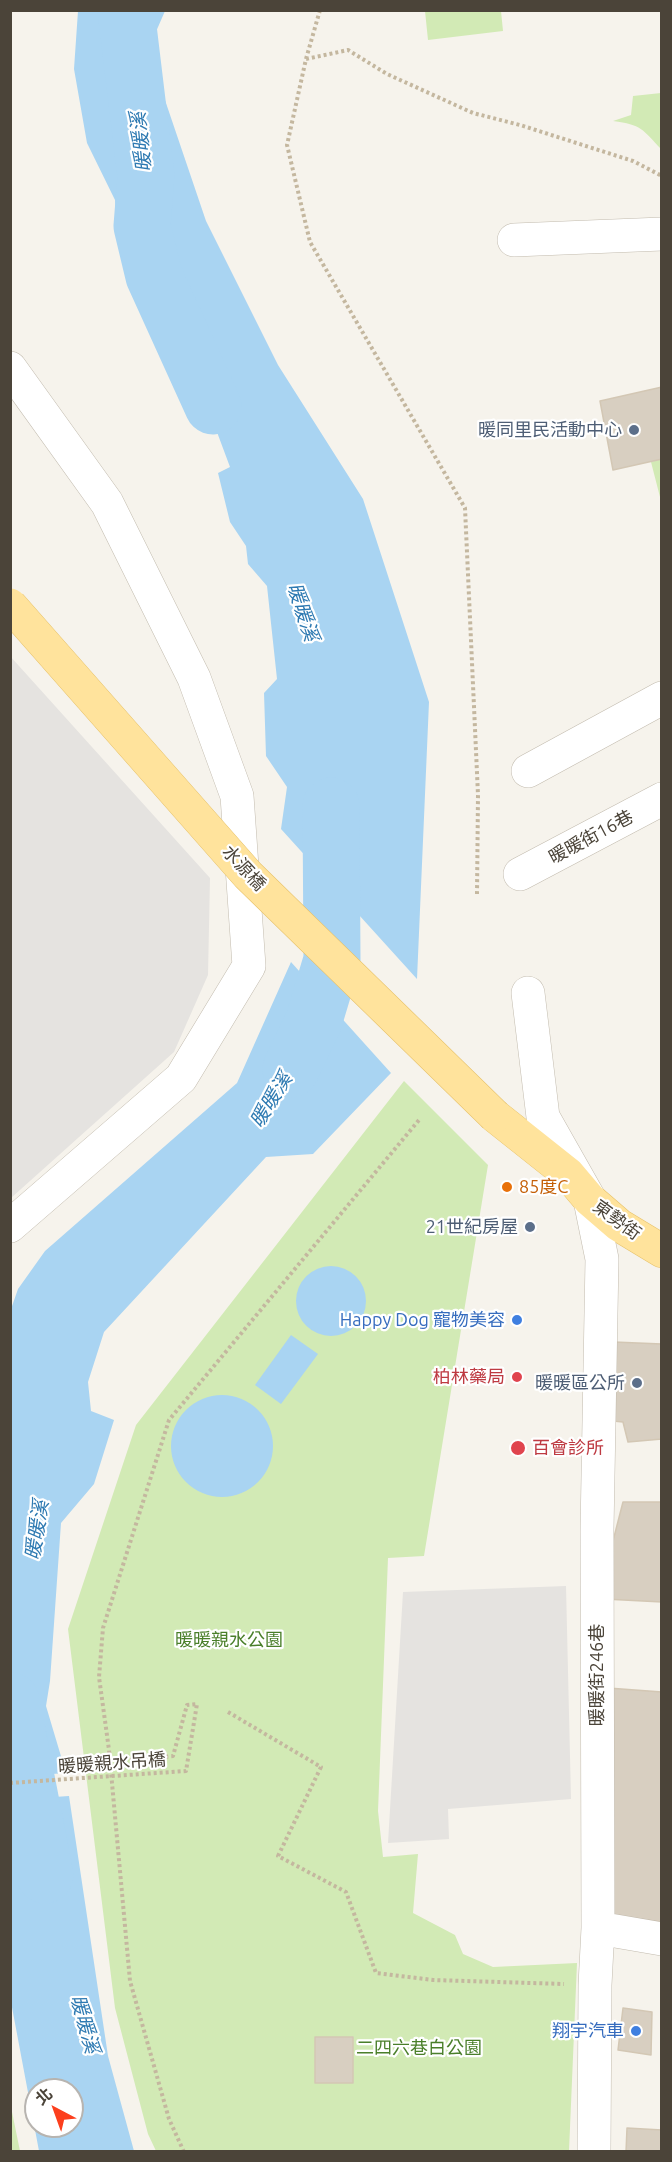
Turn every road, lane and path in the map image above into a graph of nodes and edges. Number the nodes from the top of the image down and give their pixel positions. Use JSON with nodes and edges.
{"nodes":[{"id":1,"x":320,"y":10,"type":"edge"},
{"id":2,"x":306,"y":59,"type":"junction"},
{"id":3,"x":662,"y":176,"type":"edge"},
{"id":4,"x":662,"y":234,"type":"edge"},
{"id":5,"x":514,"y":240,"type":"dead end"},
{"id":6,"x":10,"y":368,"type":"edge"},
{"id":7,"x":10,"y":605,"type":"edge"},
{"id":8,"x":662,"y":698,"type":"edge"},
{"id":9,"x":528,"y":771,"type":"dead end"},
{"id":10,"x":662,"y":799,"type":"edge"},
{"id":11,"x":520,"y":874,"type":"dead end"},
{"id":12,"x":477,"y":894,"type":"dead end"},
{"id":13,"x":528,"y":993,"type":"dead end"},
{"id":14,"x":495,"y":1116,"type":"joint"},
{"id":15,"x":419,"y":1120,"type":"dead end"},
{"id":16,"x":590,"y":1200,"type":"junction"},
{"id":17,"x":10,"y":1226,"type":"edge"},
{"id":18,"x":662,"y":1251,"type":"edge"},
{"id":19,"x":228,"y":1712,"type":"dead end"},
{"id":20,"x":130,"y":1760,"type":"dead end"},
{"id":21,"x":10,"y":1783,"type":"edge"},
{"id":22,"x":598,"y":1928,"type":"junction"},
{"id":23,"x":662,"y":1939,"type":"edge"},
{"id":24,"x":595,"y":1985,"type":"junction"},
{"id":25,"x":184,"y":2151,"type":"edge"},
{"id":26,"x":594,"y":2151,"type":"edge"}],
"edges":[{"from":1,"to":2,"type":"path"},
{"from":2,"to":3,"type":"path"},
{"from":2,"to":12,"type":"path"},
{"from":4,"to":5,"type":"street"},
{"from":6,"to":17,"type":"street"},
{"from":7,"to":14,"type":"main road","name":"水源橋","bridge":true},
{"from":8,"to":9,"type":"street"},
{"from":10,"to":11,"type":"street","name":"暖暖街16巷"},
{"from":13,"to":16,"type":"street","name":"暖暖街246巷"},
{"from":14,"to":16,"type":"main road","name":"東勢街"},
{"from":15,"to":25,"type":"path"},
{"from":16,"to":18,"type":"main road","name":"東勢街"},
{"from":16,"to":22,"type":"street","name":"暖暖街246巷"},
{"from":19,"to":24,"type":"path"},
{"from":20,"to":21,"type":"path","name":"暖暖親水吊橋","bridge":true},
{"from":22,"to":23,"type":"street"},
{"from":22,"to":24,"type":"street","name":"暖暖街246巷"},
{"from":24,"to":26,"type":"street","name":"暖暖街246巷"}]}
